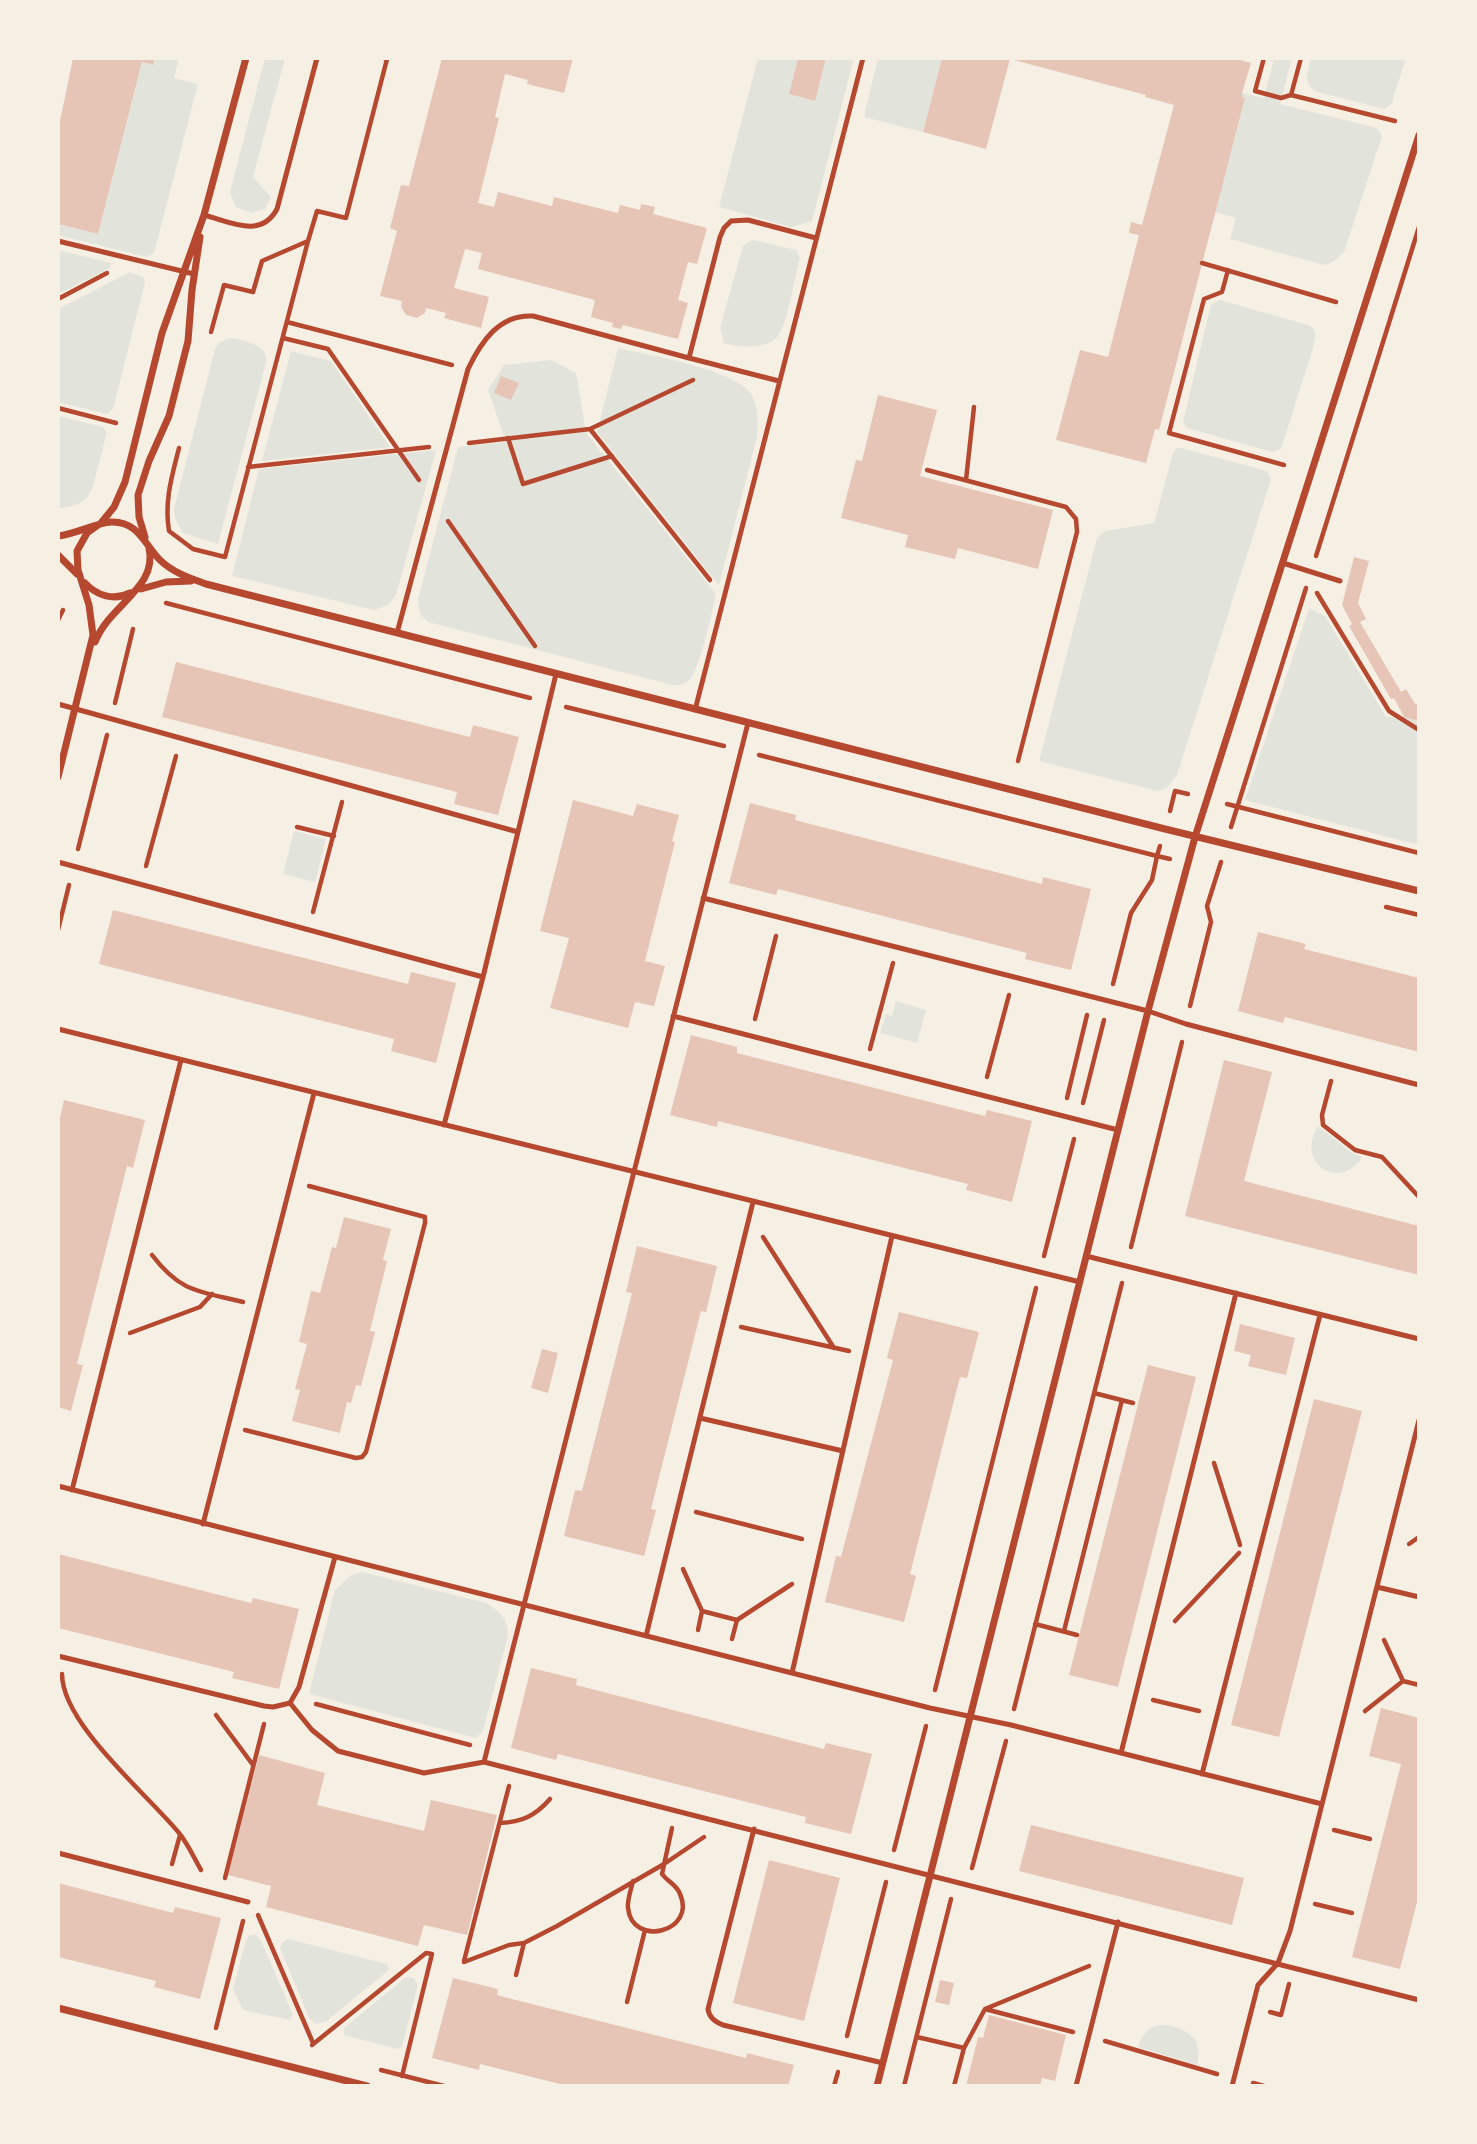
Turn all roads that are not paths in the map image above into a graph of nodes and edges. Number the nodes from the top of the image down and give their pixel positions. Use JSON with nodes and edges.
{"nodes":[{"id":1,"x":246,"y":58,"type":"edge"},
{"id":2,"x":317,"y":58,"type":"edge"},
{"id":3,"x":863,"y":58,"type":"edge"},
{"id":4,"x":1419,"y":135,"type":"edge"},
{"id":5,"x":204,"y":215,"type":"junction"},
{"id":6,"x":816,"y":238,"type":"junction"},
{"id":7,"x":58,"y":241,"type":"edge"},
{"id":8,"x":184,"y":271,"type":"junction"},
{"id":9,"x":194,"y":274,"type":"junction"},
{"id":10,"x":689,"y":358,"type":"junction"},
{"id":11,"x":779,"y":381,"type":"junction"},
{"id":12,"x":95,"y":527,"type":"junction"},
{"id":13,"x":58,"y":536,"type":"edge"},
{"id":14,"x":146,"y":541,"type":"junction"},
{"id":15,"x":58,"y":555,"type":"edge"},
{"id":16,"x":1283,"y":563,"type":"junction"},
{"id":17,"x":82,"y":579,"type":"junction"},
{"id":18,"x":1340,"y":581,"type":"dead end"},
{"id":19,"x":206,"y":584,"type":"junction"},
{"id":20,"x":133,"y":592,"type":"junction"},
{"id":21,"x":397,"y":633,"type":"junction"},
{"id":22,"x":88,"y":659,"type":"junction"},
{"id":23,"x":556,"y":674,"type":"junction"},
{"id":24,"x":58,"y":704,"type":"edge"},
{"id":25,"x":75,"y":709,"type":"junction"},
{"id":26,"x":695,"y":710,"type":"junction"},
{"id":27,"x":748,"y":723,"type":"junction"},
{"id":28,"x":58,"y":777,"type":"edge"},
{"id":29,"x":518,"y":832,"type":"junction"},
{"id":30,"x":1195,"y":837,"type":"junction"},
{"id":31,"x":58,"y":862,"type":"edge"},
{"id":32,"x":1419,"y":891,"type":"edge"},
{"id":33,"x":703,"y":898,"type":"junction"},
{"id":34,"x":483,"y":977,"type":"junction"},
{"id":35,"x":1148,"y":1011,"type":"junction"},
{"id":36,"x":673,"y":1016,"type":"junction"},
{"id":37,"x":58,"y":1029,"type":"edge"},
{"id":38,"x":181,"y":1060,"type":"junction"},
{"id":39,"x":1419,"y":1084,"type":"edge"},
{"id":40,"x":314,"y":1093,"type":"junction"},
{"id":41,"x":444,"y":1125,"type":"junction"},
{"id":42,"x":1118,"y":1130,"type":"junction"},
{"id":43,"x":634,"y":1172,"type":"junction"},
{"id":44,"x":753,"y":1202,"type":"junction"},
{"id":45,"x":892,"y":1236,"type":"junction"},
{"id":46,"x":1086,"y":1255,"type":"junction"},
{"id":47,"x":1080,"y":1282,"type":"junction"},
{"id":48,"x":1236,"y":1293,"type":"junction"},
{"id":49,"x":1320,"y":1314,"type":"junction"},
{"id":50,"x":1419,"y":1339,"type":"edge"},
{"id":51,"x":700,"y":1418,"type":"junction"},
{"id":52,"x":1419,"y":1420,"type":"edge"},
{"id":53,"x":843,"y":1451,"type":"junction"},
{"id":54,"x":58,"y":1486,"type":"edge"},
{"id":55,"x":72,"y":1490,"type":"junction"},
{"id":56,"x":203,"y":1524,"type":"junction"},
{"id":57,"x":335,"y":1557,"type":"junction"},
{"id":58,"x":1377,"y":1587,"type":"junction"},
{"id":59,"x":1419,"y":1597,"type":"edge"},
{"id":60,"x":524,"y":1605,"type":"junction"},
{"id":61,"x":646,"y":1636,"type":"junction"},
{"id":62,"x":61,"y":1656,"type":"edge"},
{"id":63,"x":792,"y":1673,"type":"junction"},
{"id":64,"x":292,"y":1701,"type":"junction"},
{"id":65,"x":970,"y":1716,"type":"junction"},
{"id":66,"x":1121,"y":1753,"type":"junction"},
{"id":67,"x":484,"y":1762,"type":"junction"},
{"id":68,"x":1202,"y":1774,"type":"junction"},
{"id":69,"x":1322,"y":1804,"type":"junction"},
{"id":70,"x":754,"y":1829,"type":"junction"},
{"id":71,"x":58,"y":1853,"type":"edge"},
{"id":72,"x":930,"y":1874,"type":"junction"},
{"id":73,"x":248,"y":1902,"type":"road end"},
{"id":74,"x":1118,"y":1922,"type":"junction"},
{"id":75,"x":1278,"y":1963,"type":"junction"},
{"id":76,"x":1419,"y":2000,"type":"edge"},
{"id":77,"x":58,"y":2008,"type":"edge"},
{"id":78,"x":883,"y":2063,"type":"junction"},
{"id":79,"x":367,"y":2086,"type":"edge"},
{"id":80,"x":877,"y":2086,"type":"edge"},
{"id":81,"x":1076,"y":2086,"type":"edge"},
{"id":82,"x":1232,"y":2086,"type":"edge"}],
"edges":[{"from":1,"to":5,"type":"street"},
{"from":2,"to":5,"type":"lane"},
{"from":3,"to":6,"type":"lane"},
{"from":4,"to":16,"type":"street"},
{"from":5,"to":8,"type":"street"},
{"from":5,"to":9,"type":"street"},
{"from":6,"to":10,"type":"lane"},
{"from":6,"to":11,"type":"lane"},
{"from":7,"to":8,"type":"lane"},
{"from":8,"to":9,"type":"lane"},
{"from":8,"to":12,"type":"street"},
{"from":9,"to":14,"type":"street"},
{"from":10,"to":11,"type":"lane"},
{"from":10,"to":21,"type":"lane"},
{"from":11,"to":26,"type":"lane"},
{"from":12,"to":13,"type":"street"},
{"from":12,"to":14,"type":"street"},
{"from":12,"to":17,"type":"street"},
{"from":14,"to":19,"type":"street"},
{"from":14,"to":20,"type":"street"},
{"from":15,"to":17,"type":"street"},
{"from":16,"to":18,"type":"lane"},
{"from":16,"to":30,"type":"street"},
{"from":17,"to":20,"type":"street"},
{"from":17,"to":22,"type":"street"},
{"from":19,"to":20,"type":"street"},
{"from":19,"to":21,"type":"street"},
{"from":20,"to":22,"type":"street"},
{"from":21,"to":23,"type":"street"},
{"from":22,"to":25,"type":"street"},
{"from":23,"to":26,"type":"street"},
{"from":23,"to":29,"type":"lane"},
{"from":24,"to":25,"type":"lane"},
{"from":25,"to":28,"type":"street"},
{"from":25,"to":29,"type":"lane"},
{"from":26,"to":27,"type":"street"},
{"from":27,"to":30,"type":"street"},
{"from":27,"to":33,"type":"lane"},
{"from":29,"to":34,"type":"lane"},
{"from":30,"to":32,"type":"street"},
{"from":30,"to":35,"type":"street"},
{"from":31,"to":34,"type":"lane"},
{"from":33,"to":35,"type":"lane"},
{"from":33,"to":36,"type":"lane"},
{"from":34,"to":41,"type":"lane"},
{"from":35,"to":39,"type":"lane"},
{"from":35,"to":42,"type":"street"},
{"from":36,"to":42,"type":"lane"},
{"from":36,"to":43,"type":"lane"},
{"from":37,"to":38,"type":"lane"},
{"from":38,"to":40,"type":"lane"},
{"from":38,"to":55,"type":"lane"},
{"from":40,"to":41,"type":"lane"},
{"from":40,"to":56,"type":"lane"},
{"from":41,"to":43,"type":"lane"},
{"from":42,"to":46,"type":"street"},
{"from":43,"to":44,"type":"lane"},
{"from":43,"to":60,"type":"lane"},
{"from":44,"to":45,"type":"lane"},
{"from":44,"to":51,"type":"lane"},
{"from":45,"to":47,"type":"lane"},
{"from":45,"to":53,"type":"lane"},
{"from":46,"to":47,"type":"street"},
{"from":46,"to":48,"type":"lane"},
{"from":47,"to":65,"type":"street"},
{"from":48,"to":49,"type":"lane"},
{"from":48,"to":66,"type":"lane"},
{"from":49,"to":50,"type":"lane"},
{"from":49,"to":68,"type":"lane"},
{"from":51,"to":53,"type":"lane"},
{"from":51,"to":61,"type":"lane"},
{"from":52,"to":58,"type":"lane"},
{"from":53,"to":63,"type":"lane"},
{"from":54,"to":55,"type":"lane"},
{"from":55,"to":56,"type":"lane"},
{"from":56,"to":57,"type":"lane"},
{"from":57,"to":60,"type":"lane"},
{"from":57,"to":64,"type":"lane"},
{"from":58,"to":59,"type":"lane"},
{"from":58,"to":69,"type":"lane"},
{"from":60,"to":61,"type":"lane"},
{"from":60,"to":67,"type":"lane"},
{"from":61,"to":63,"type":"lane"},
{"from":62,"to":64,"type":"lane"},
{"from":63,"to":65,"type":"lane"},
{"from":64,"to":67,"type":"lane"},
{"from":65,"to":66,"type":"lane"},
{"from":65,"to":72,"type":"street"},
{"from":66,"to":68,"type":"lane"},
{"from":67,"to":70,"type":"lane"},
{"from":68,"to":69,"type":"lane"},
{"from":69,"to":75,"type":"lane"},
{"from":70,"to":72,"type":"lane"},
{"from":70,"to":78,"type":"lane"},
{"from":71,"to":73,"type":"lane"},
{"from":72,"to":74,"type":"lane"},
{"from":72,"to":78,"type":"street"},
{"from":74,"to":75,"type":"lane"},
{"from":74,"to":81,"type":"lane"},
{"from":75,"to":76,"type":"lane"},
{"from":75,"to":82,"type":"lane"},
{"from":77,"to":79,"type":"street"},
{"from":78,"to":80,"type":"street"}]}
